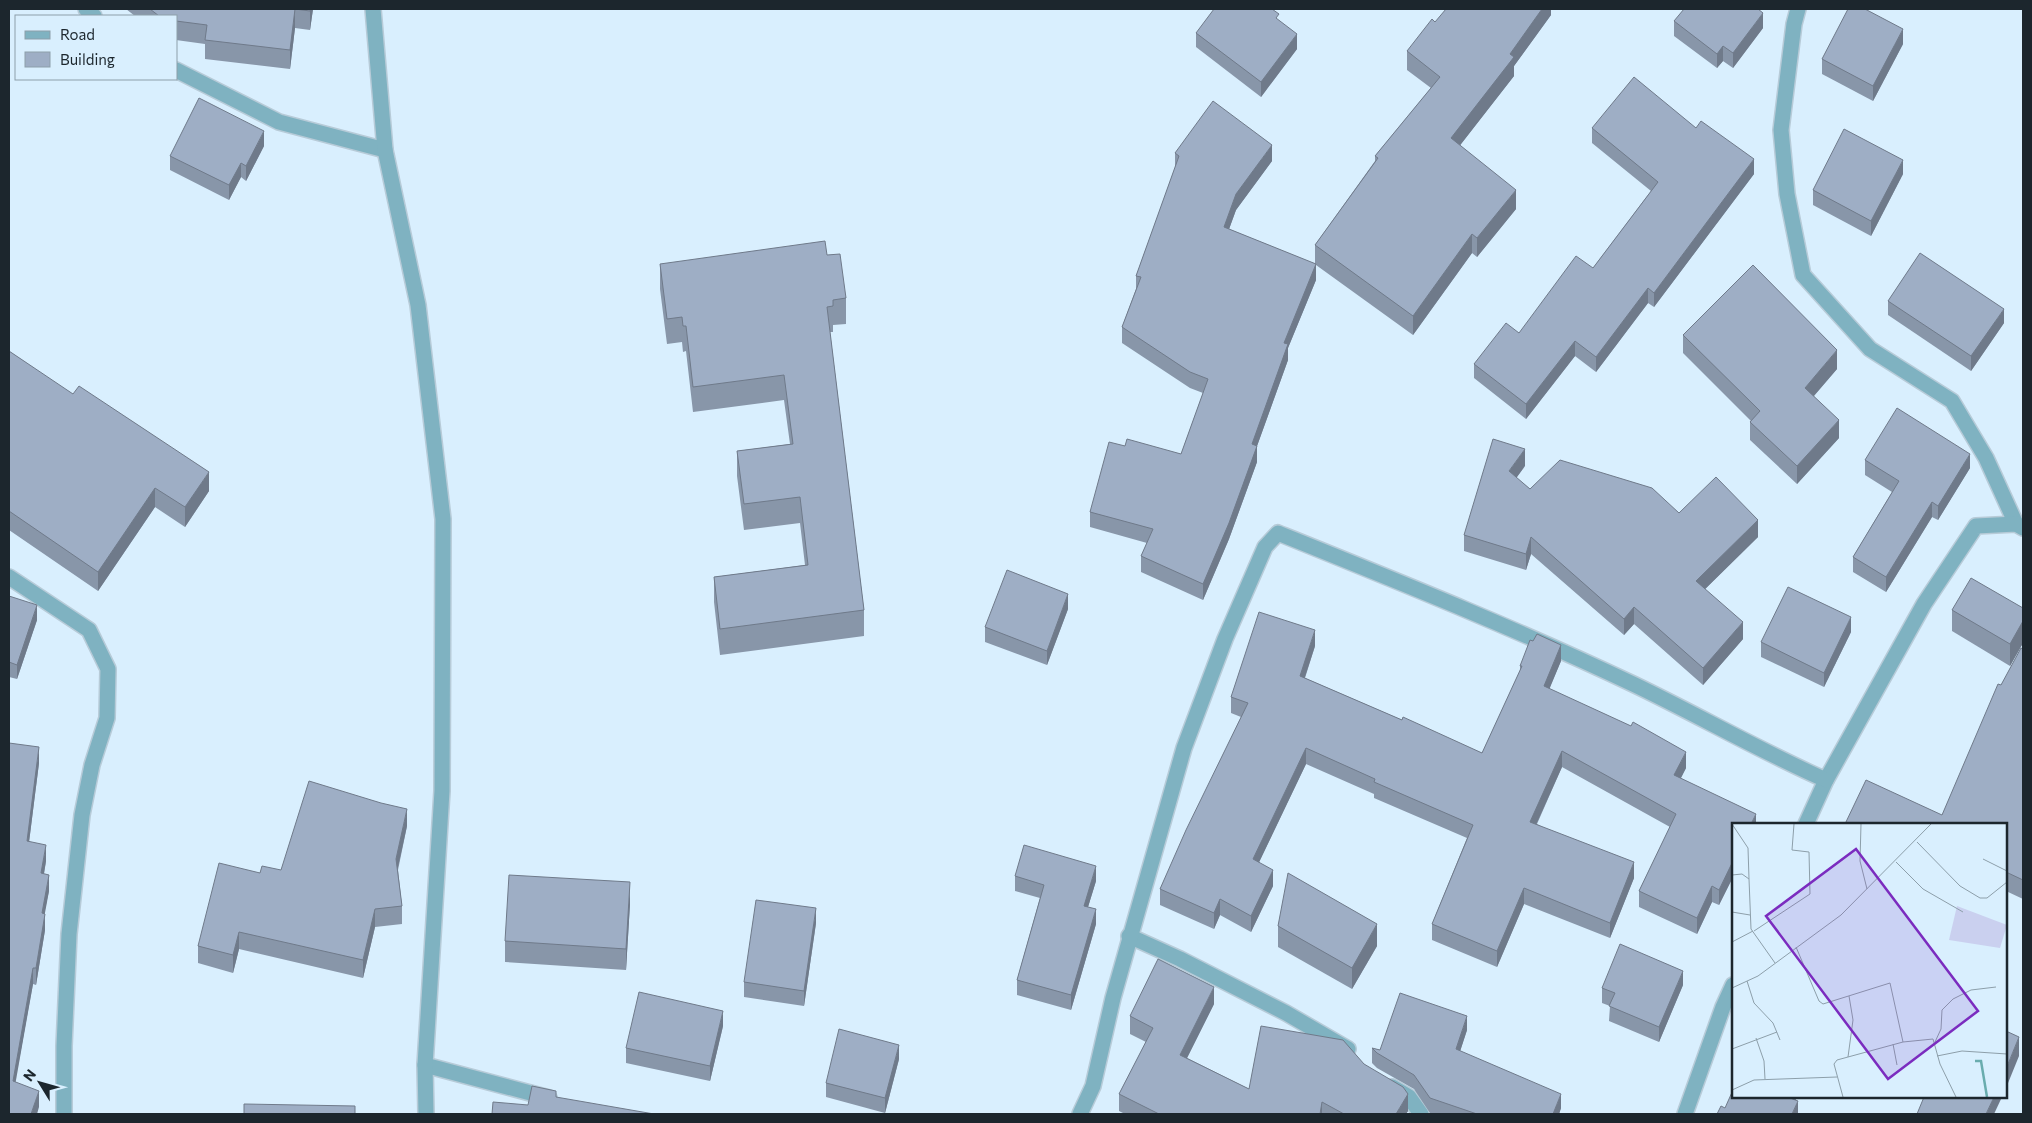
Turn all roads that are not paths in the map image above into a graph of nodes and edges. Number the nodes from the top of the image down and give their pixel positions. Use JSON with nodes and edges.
{"nodes":[{"id":1,"x":373,"y":9,"type":"edge"},
{"id":2,"x":1798,"y":9,"type":"edge"},
{"id":3,"x":178,"y":71,"type":"edge"},
{"id":4,"x":385,"y":150,"type":"junction"},
{"id":5,"x":2020,"y":526,"type":"edge"},
{"id":6,"x":9,"y":577,"type":"edge"},
{"id":7,"x":1826,"y":780,"type":"junction"},
{"id":8,"x":1806,"y":823,"type":"edge"},
{"id":9,"x":1129,"y":936,"type":"junction"},
{"id":10,"x":1732,"y":987,"type":"edge"},
{"id":11,"x":1358,"y":1060,"type":"edge"},
{"id":12,"x":425,"y":1065,"type":"junction"},
{"id":13,"x":1379,"y":1079,"type":"edge"},
{"id":14,"x":566,"y":1101,"type":"edge"},
{"id":15,"x":64,"y":1114,"type":"edge"},
{"id":16,"x":426,"y":1114,"type":"edge"},
{"id":17,"x":1080,"y":1114,"type":"edge"},
{"id":18,"x":1420,"y":1114,"type":"edge"},
{"id":19,"x":1684,"y":1114,"type":"edge"}],
"edges":[{"from":1,"to":4,"type":"street"},
{"from":2,"to":5,"type":"street"},
{"from":3,"to":4,"type":"street"},
{"from":4,"to":12,"type":"street"},
{"from":5,"to":7,"type":"street"},
{"from":6,"to":15,"type":"street"},
{"from":7,"to":8,"type":"street"},
{"from":7,"to":9,"type":"street"},
{"from":9,"to":11,"type":"street"},
{"from":9,"to":17,"type":"street"},
{"from":10,"to":19,"type":"street"},
{"from":12,"to":14,"type":"street"},
{"from":12,"to":16,"type":"street"},
{"from":13,"to":18,"type":"street"}]}
